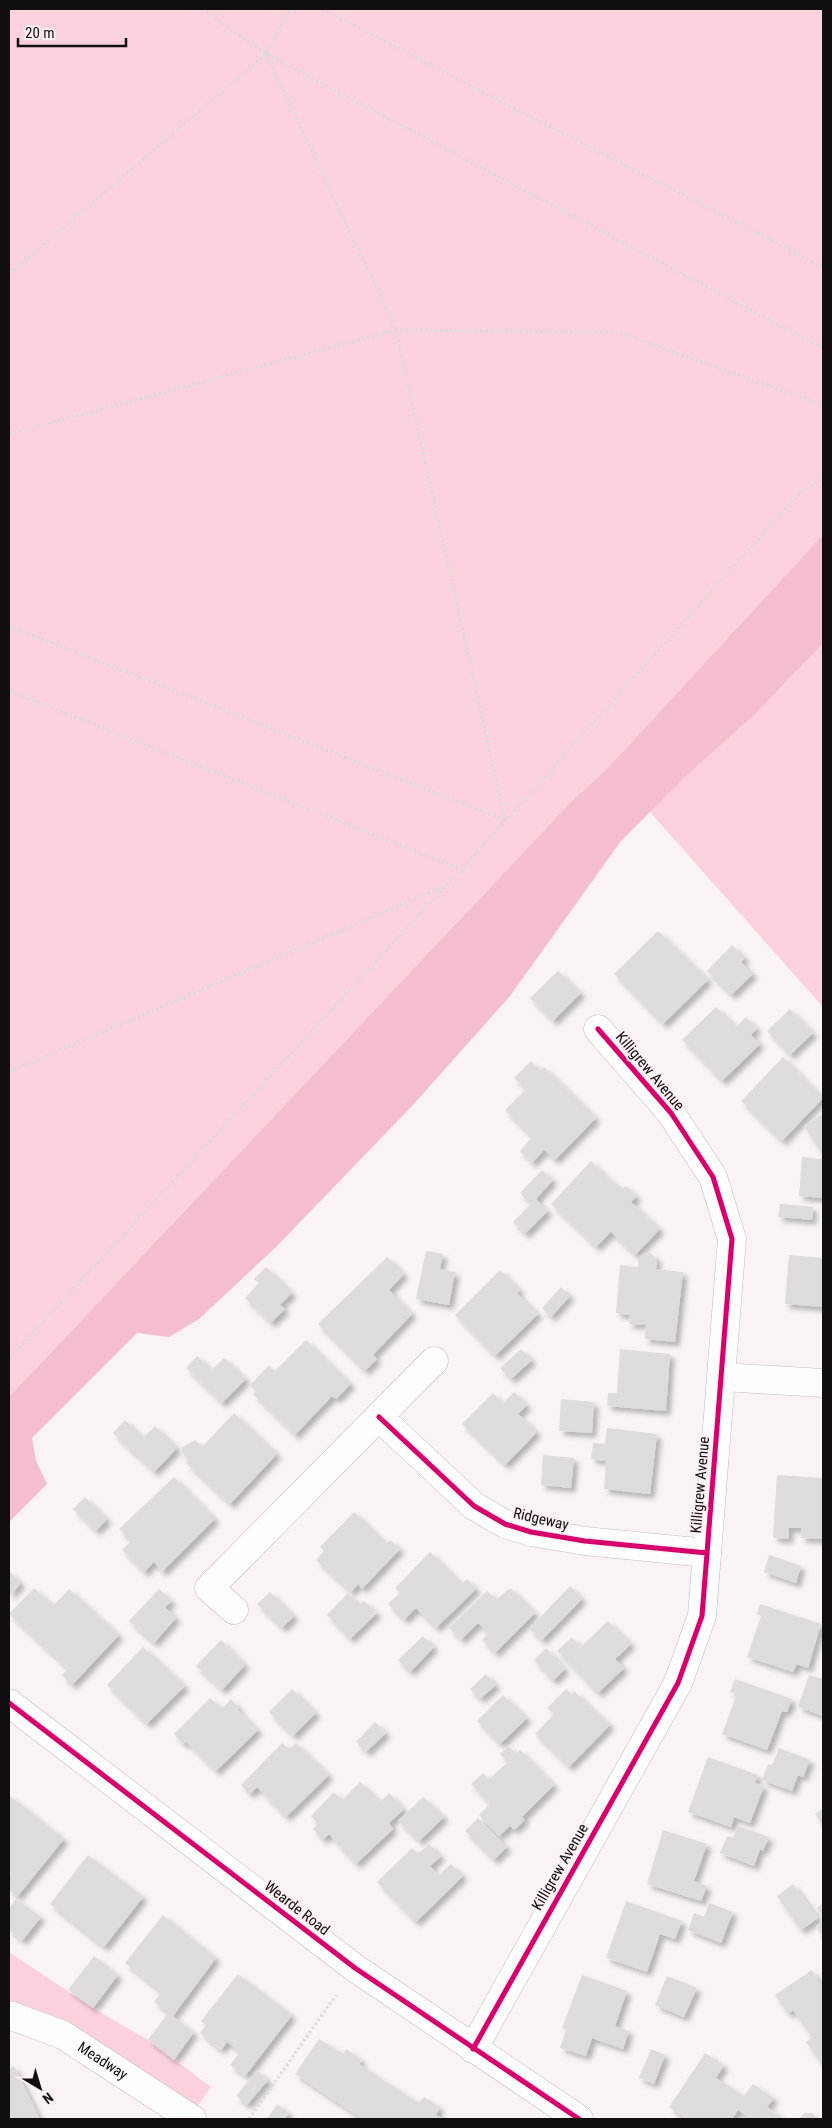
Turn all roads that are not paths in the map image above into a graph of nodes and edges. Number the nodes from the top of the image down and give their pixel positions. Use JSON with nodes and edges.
{"nodes":[{"id":1,"x":598,"y":1028,"type":"dead end"},
{"id":2,"x":434,"y":1361,"type":"dead end"},
{"id":3,"x":722,"y":1376,"type":"junction"},
{"id":4,"x":823,"y":1383,"type":"edge"},
{"id":5,"x":379,"y":1417,"type":"junction"},
{"id":6,"x":706,"y":1553,"type":"junction"},
{"id":7,"x":234,"y":1610,"type":"dead end"},
{"id":8,"x":9,"y":1703,"type":"edge"},
{"id":9,"x":9,"y":2015,"type":"edge"},
{"id":10,"x":473,"y":2049,"type":"junction"},
{"id":11,"x":192,"y":2119,"type":"edge"},
{"id":12,"x":579,"y":2119,"type":"edge"}],
"edges":[{"from":1,"to":3,"type":"street","name":"Killigrew Avenue"},
{"from":2,"to":5,"type":"street"},
{"from":3,"to":4,"type":"street"},
{"from":3,"to":6,"type":"street","name":"Killigrew Avenue"},
{"from":5,"to":6,"type":"street","name":"Ridgeway"},
{"from":5,"to":7,"type":"street"},
{"from":6,"to":10,"type":"street","name":"Killigrew Avenue"},
{"from":8,"to":10,"type":"street","name":"Wearde Road"},
{"from":9,"to":11,"type":"street","name":"Meadway"},
{"from":10,"to":12,"type":"street","name":"Wearde Road"}]}
